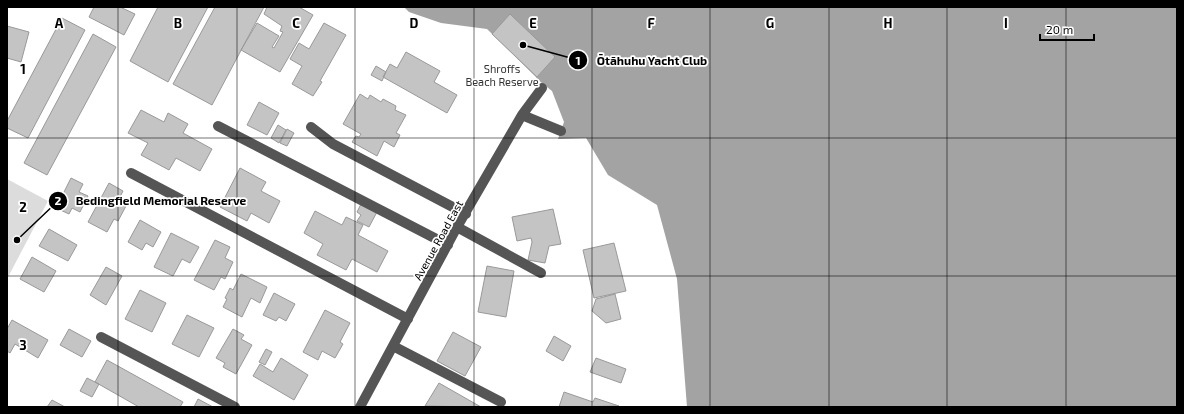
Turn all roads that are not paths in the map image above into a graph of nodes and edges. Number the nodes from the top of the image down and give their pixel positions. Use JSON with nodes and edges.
{"nodes":[{"id":1,"x":542,"y":88,"type":"dead end"},
{"id":2,"x":522,"y":115,"type":"junction"},
{"id":3,"x":218,"y":126,"type":"dead end"},
{"id":4,"x":311,"y":127,"type":"dead end"},
{"id":5,"x":561,"y":132,"type":"dead end"},
{"id":6,"x":131,"y":173,"type":"dead end"},
{"id":7,"x":466,"y":214,"type":"junction"},
{"id":8,"x":457,"y":227,"type":"junction"},
{"id":9,"x":448,"y":245,"type":"junction"},
{"id":10,"x":541,"y":273,"type":"dead end"},
{"id":11,"x":408,"y":319,"type":"junction"},
{"id":12,"x":101,"y":337,"type":"dead end"},
{"id":13,"x":393,"y":346,"type":"junction"},
{"id":14,"x":501,"y":402,"type":"dead end"},
{"id":15,"x":236,"y":407,"type":"edge"},
{"id":16,"x":360,"y":407,"type":"edge"}],
"edges":[{"from":1,"to":2,"type":"street","name":"Avenue Road East"},
{"from":2,"to":5,"type":"street"},
{"from":2,"to":7,"type":"street","name":"Avenue Road East"},
{"from":3,"to":9,"type":"street"},
{"from":4,"to":7,"type":"street"},
{"from":6,"to":11,"type":"street"},
{"from":7,"to":8,"type":"street","name":"Avenue Road East"},
{"from":8,"to":9,"type":"street","name":"Avenue Road East"},
{"from":8,"to":10,"type":"street"},
{"from":9,"to":11,"type":"street","name":"Avenue Road East"},
{"from":11,"to":13,"type":"street","name":"Avenue Road East"},
{"from":12,"to":15,"type":"street"},
{"from":13,"to":14,"type":"street"},
{"from":13,"to":16,"type":"street","name":"Avenue Road East"}]}
